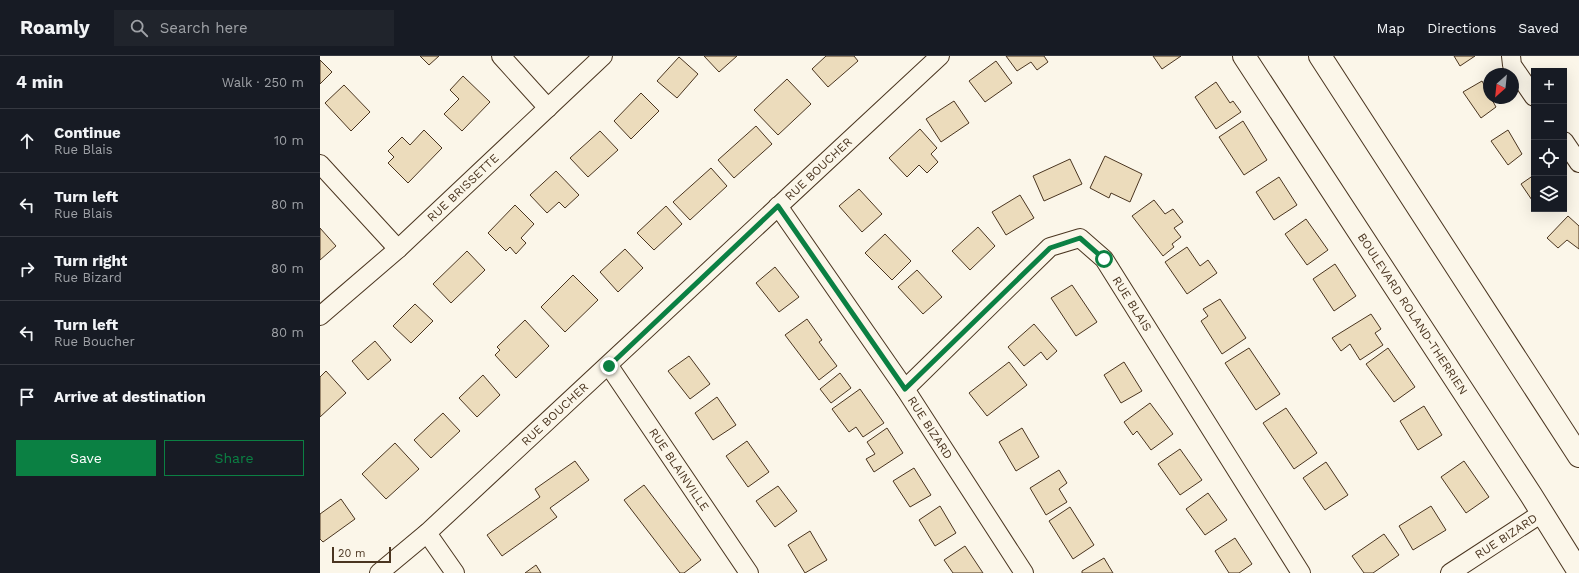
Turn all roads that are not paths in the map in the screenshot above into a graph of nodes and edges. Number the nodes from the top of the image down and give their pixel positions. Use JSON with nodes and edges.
{"nodes":[{"id":1,"x":501,"y":56,"type":"edge"},
{"id":2,"x":603,"y":56,"type":"edge"},
{"id":3,"x":940,"y":56,"type":"edge"},
{"id":4,"x":1244,"y":56,"type":"edge"},
{"id":5,"x":1320,"y":56,"type":"edge"},
{"id":6,"x":1511,"y":56,"type":"edge"},
{"id":7,"x":1531,"y":93,"type":"edge"},
{"id":8,"x":548,"y":108,"type":"junction"},
{"id":9,"x":1567,"y":145,"type":"edge"},
{"id":10,"x":1579,"y":163,"type":"edge"},
{"id":11,"x":320,"y":164,"type":"edge"},
{"id":12,"x":778,"y":206,"type":"junction"},
{"id":13,"x":398,"y":249,"type":"junction"},
{"id":14,"x":320,"y":316,"type":"edge"},
{"id":15,"x":609,"y":366,"type":"junction"},
{"id":16,"x":905,"y":389,"type":"junction"},
{"id":17,"x":1579,"y":456,"type":"edge"},
{"id":18,"x":1542,"y":513,"type":"junction"},
{"id":19,"x":427,"y":533,"type":"junction"},
{"id":20,"x":1579,"y":572,"type":"edge"},
{"id":21,"x":379,"y":573,"type":"edge"},
{"id":22,"x":455,"y":573,"type":"edge"},
{"id":23,"x":749,"y":573,"type":"edge"},
{"id":24,"x":1024,"y":573,"type":"edge"},
{"id":25,"x":1301,"y":573,"type":"edge"},
{"id":26,"x":1450,"y":573,"type":"edge"}],
"edges":[{"from":1,"to":8,"type":"street"},
{"from":2,"to":8,"type":"street","name":"RUE BRISSETTE"},
{"from":3,"to":12,"type":"street","name":"RUE BOUCHER"},
{"from":4,"to":18,"type":"main road","name":"BOULEVARD ROLAND-THERRIEN"},
{"from":5,"to":17,"type":"main road"},
{"from":6,"to":7,"type":"street"},
{"from":8,"to":13,"type":"street","name":"RUE BRISSETTE"},
{"from":9,"to":10,"type":"street"},
{"from":11,"to":13,"type":"street"},
{"from":12,"to":15,"type":"street","name":"RUE BOUCHER"},
{"from":12,"to":16,"type":"street","name":"RUE BIZARD"},
{"from":13,"to":14,"type":"street","name":"RUE BRISSETTE"},
{"from":15,"to":19,"type":"street","name":"RUE BOUCHER"},
{"from":15,"to":23,"type":"street","name":"RUE BLAINVILLE"},
{"from":16,"to":24,"type":"street","name":"RUE BIZARD"},
{"from":16,"to":25,"type":"street","name":"RUE BLAIS"},
{"from":18,"to":20,"type":"main road","name":"BOULEVARD ROLAND-THERRIEN"},
{"from":18,"to":26,"type":"street","name":"RUE BIZARD"},
{"from":19,"to":21,"type":"street","name":"RUE BOUCHER"},
{"from":19,"to":22,"type":"street"}]}
